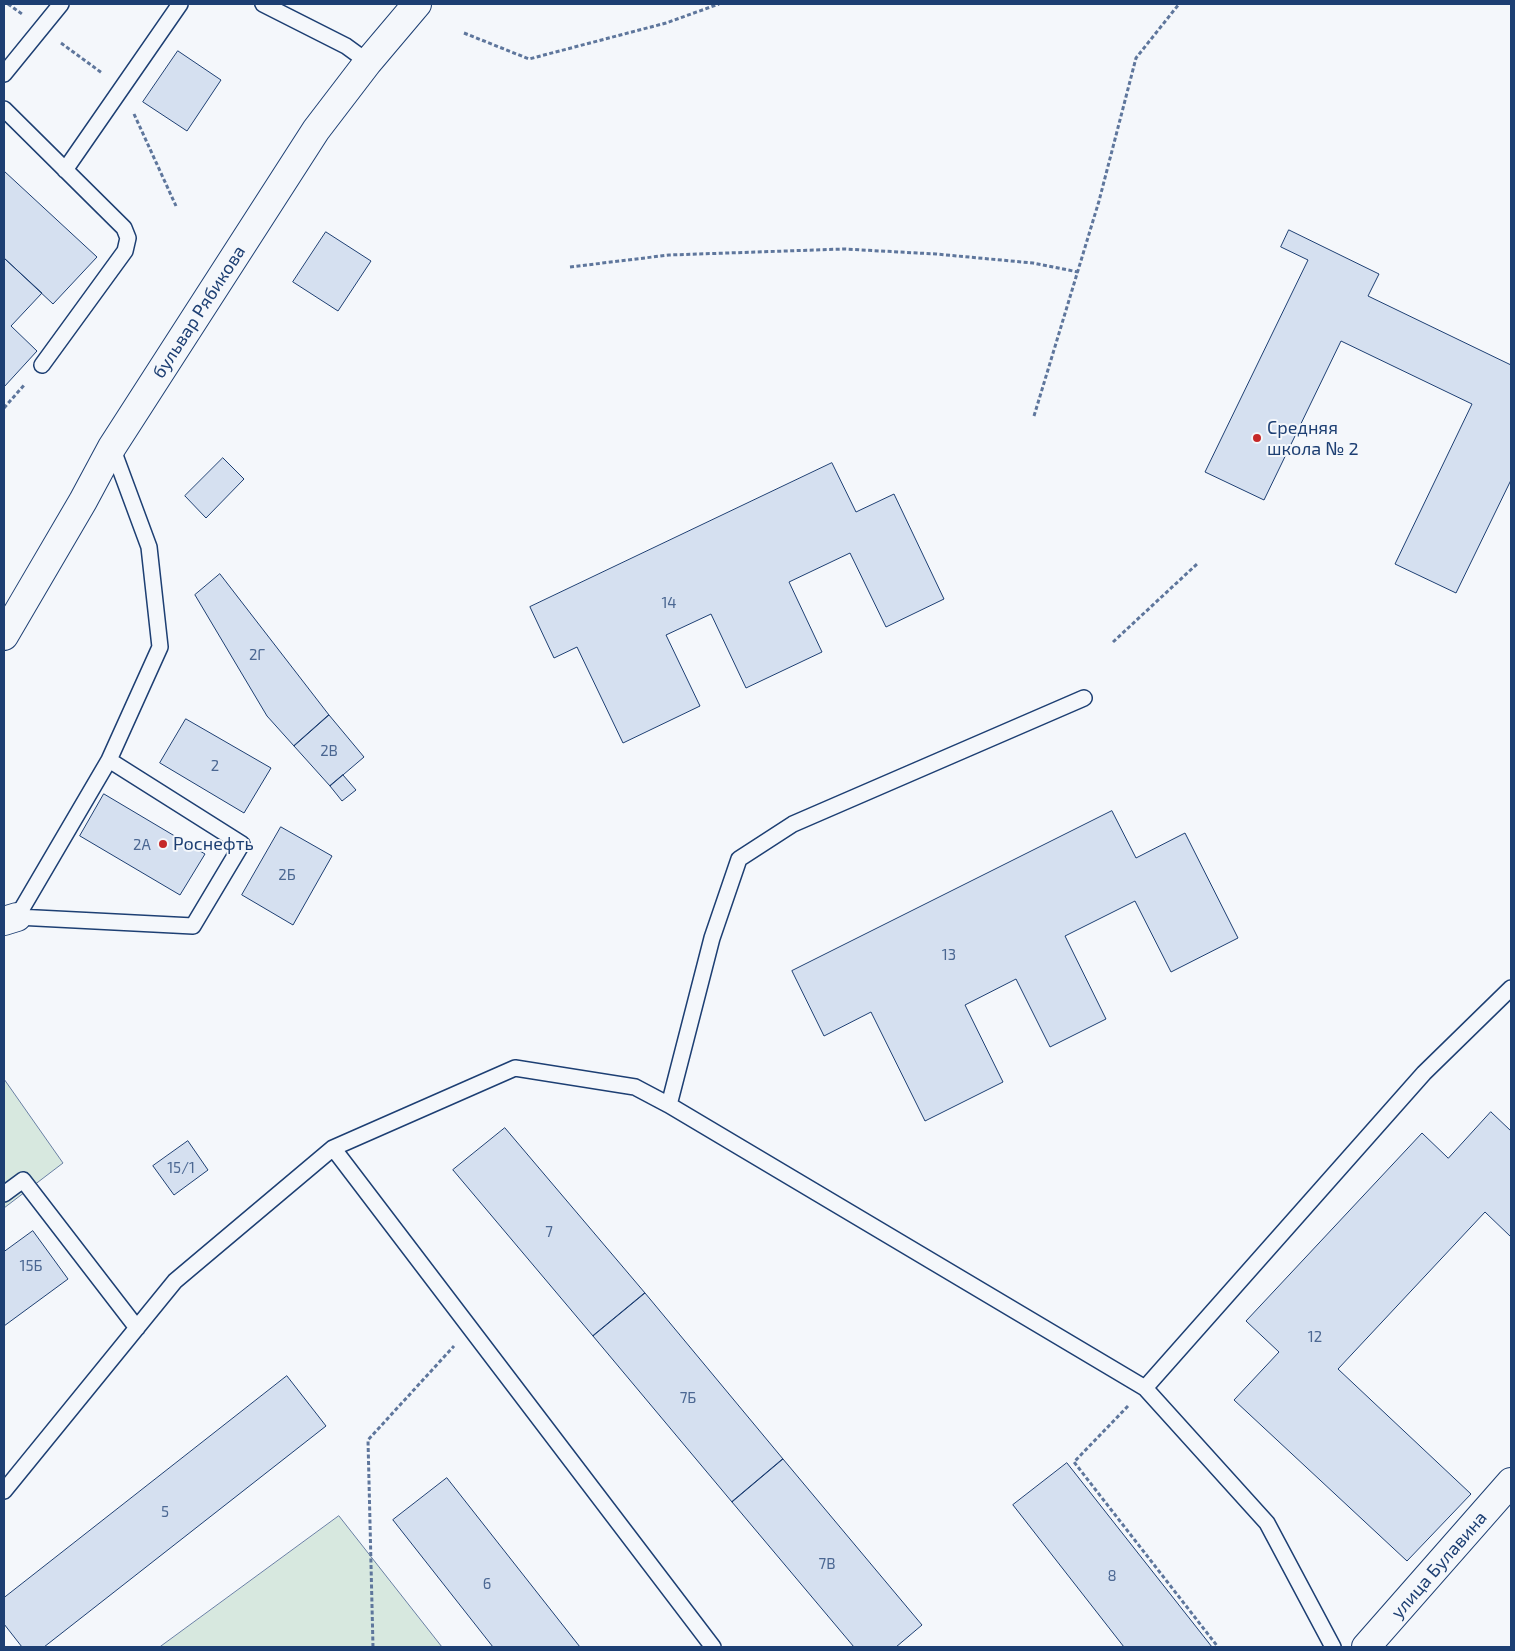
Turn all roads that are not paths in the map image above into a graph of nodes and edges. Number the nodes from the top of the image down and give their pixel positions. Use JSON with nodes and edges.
{"nodes":[{"id":1,"x":61,"y":4,"type":"edge"},
{"id":2,"x":180,"y":4,"type":"edge"},
{"id":3,"x":263,"y":4,"type":"edge"},
{"id":4,"x":417,"y":4,"type":"edge"},
{"id":5,"x":368,"y":62,"type":"junction"},
{"id":6,"x":4,"y":74,"type":"edge"},
{"id":7,"x":4,"y":109,"type":"edge"},
{"id":8,"x":65,"y":170,"type":"junction"},
{"id":9,"x":42,"y":365,"type":"road end"},
{"id":10,"x":112,"y":447,"type":"junction"},
{"id":11,"x":4,"y":636,"type":"edge"},
{"id":12,"x":1084,"y":698,"type":"dead end"},
{"id":13,"x":109,"y":760,"type":"junction"},
{"id":14,"x":10,"y":919,"type":"edge"},
{"id":15,"x":1511,"y":988,"type":"edge"},
{"id":16,"x":669,"y":1105,"type":"junction"},
{"id":17,"x":333,"y":1148,"type":"junction"},
{"id":18,"x":4,"y":1194,"type":"edge"},
{"id":19,"x":137,"y":1328,"type":"junction"},
{"id":20,"x":1145,"y":1388,"type":"junction"},
{"id":21,"x":1511,"y":1482,"type":"edge"},
{"id":22,"x":4,"y":1491,"type":"edge"},
{"id":23,"x":713,"y":1647,"type":"edge"},
{"id":24,"x":1333,"y":1647,"type":"edge"},
{"id":25,"x":1366,"y":1647,"type":"edge"}],
"edges":[{"from":1,"to":6,"type":"lane"},
{"from":2,"to":8,"type":"lane"},
{"from":3,"to":5,"type":"lane"},
{"from":4,"to":5,"type":"main road","name":"бульвар Рябикова"},
{"from":5,"to":10,"type":"main road","name":"бульвар Рябикова"},
{"from":7,"to":8,"type":"lane"},
{"from":8,"to":9,"type":"lane"},
{"from":10,"to":11,"type":"main road","name":"бульвар Рябикова"},
{"from":10,"to":13,"type":"lane"},
{"from":12,"to":16,"type":"lane"},
{"from":13,"to":14,"type":"lane"},
{"from":13,"to":14,"type":"lane"},
{"from":15,"to":20,"type":"lane"},
{"from":16,"to":17,"type":"lane"},
{"from":16,"to":20,"type":"lane"},
{"from":17,"to":19,"type":"lane"},
{"from":17,"to":23,"type":"lane"},
{"from":18,"to":19,"type":"lane"},
{"from":19,"to":22,"type":"lane"},
{"from":20,"to":24,"type":"lane"},
{"from":21,"to":25,"type":"main road","name":"улица Булавина"}]}
